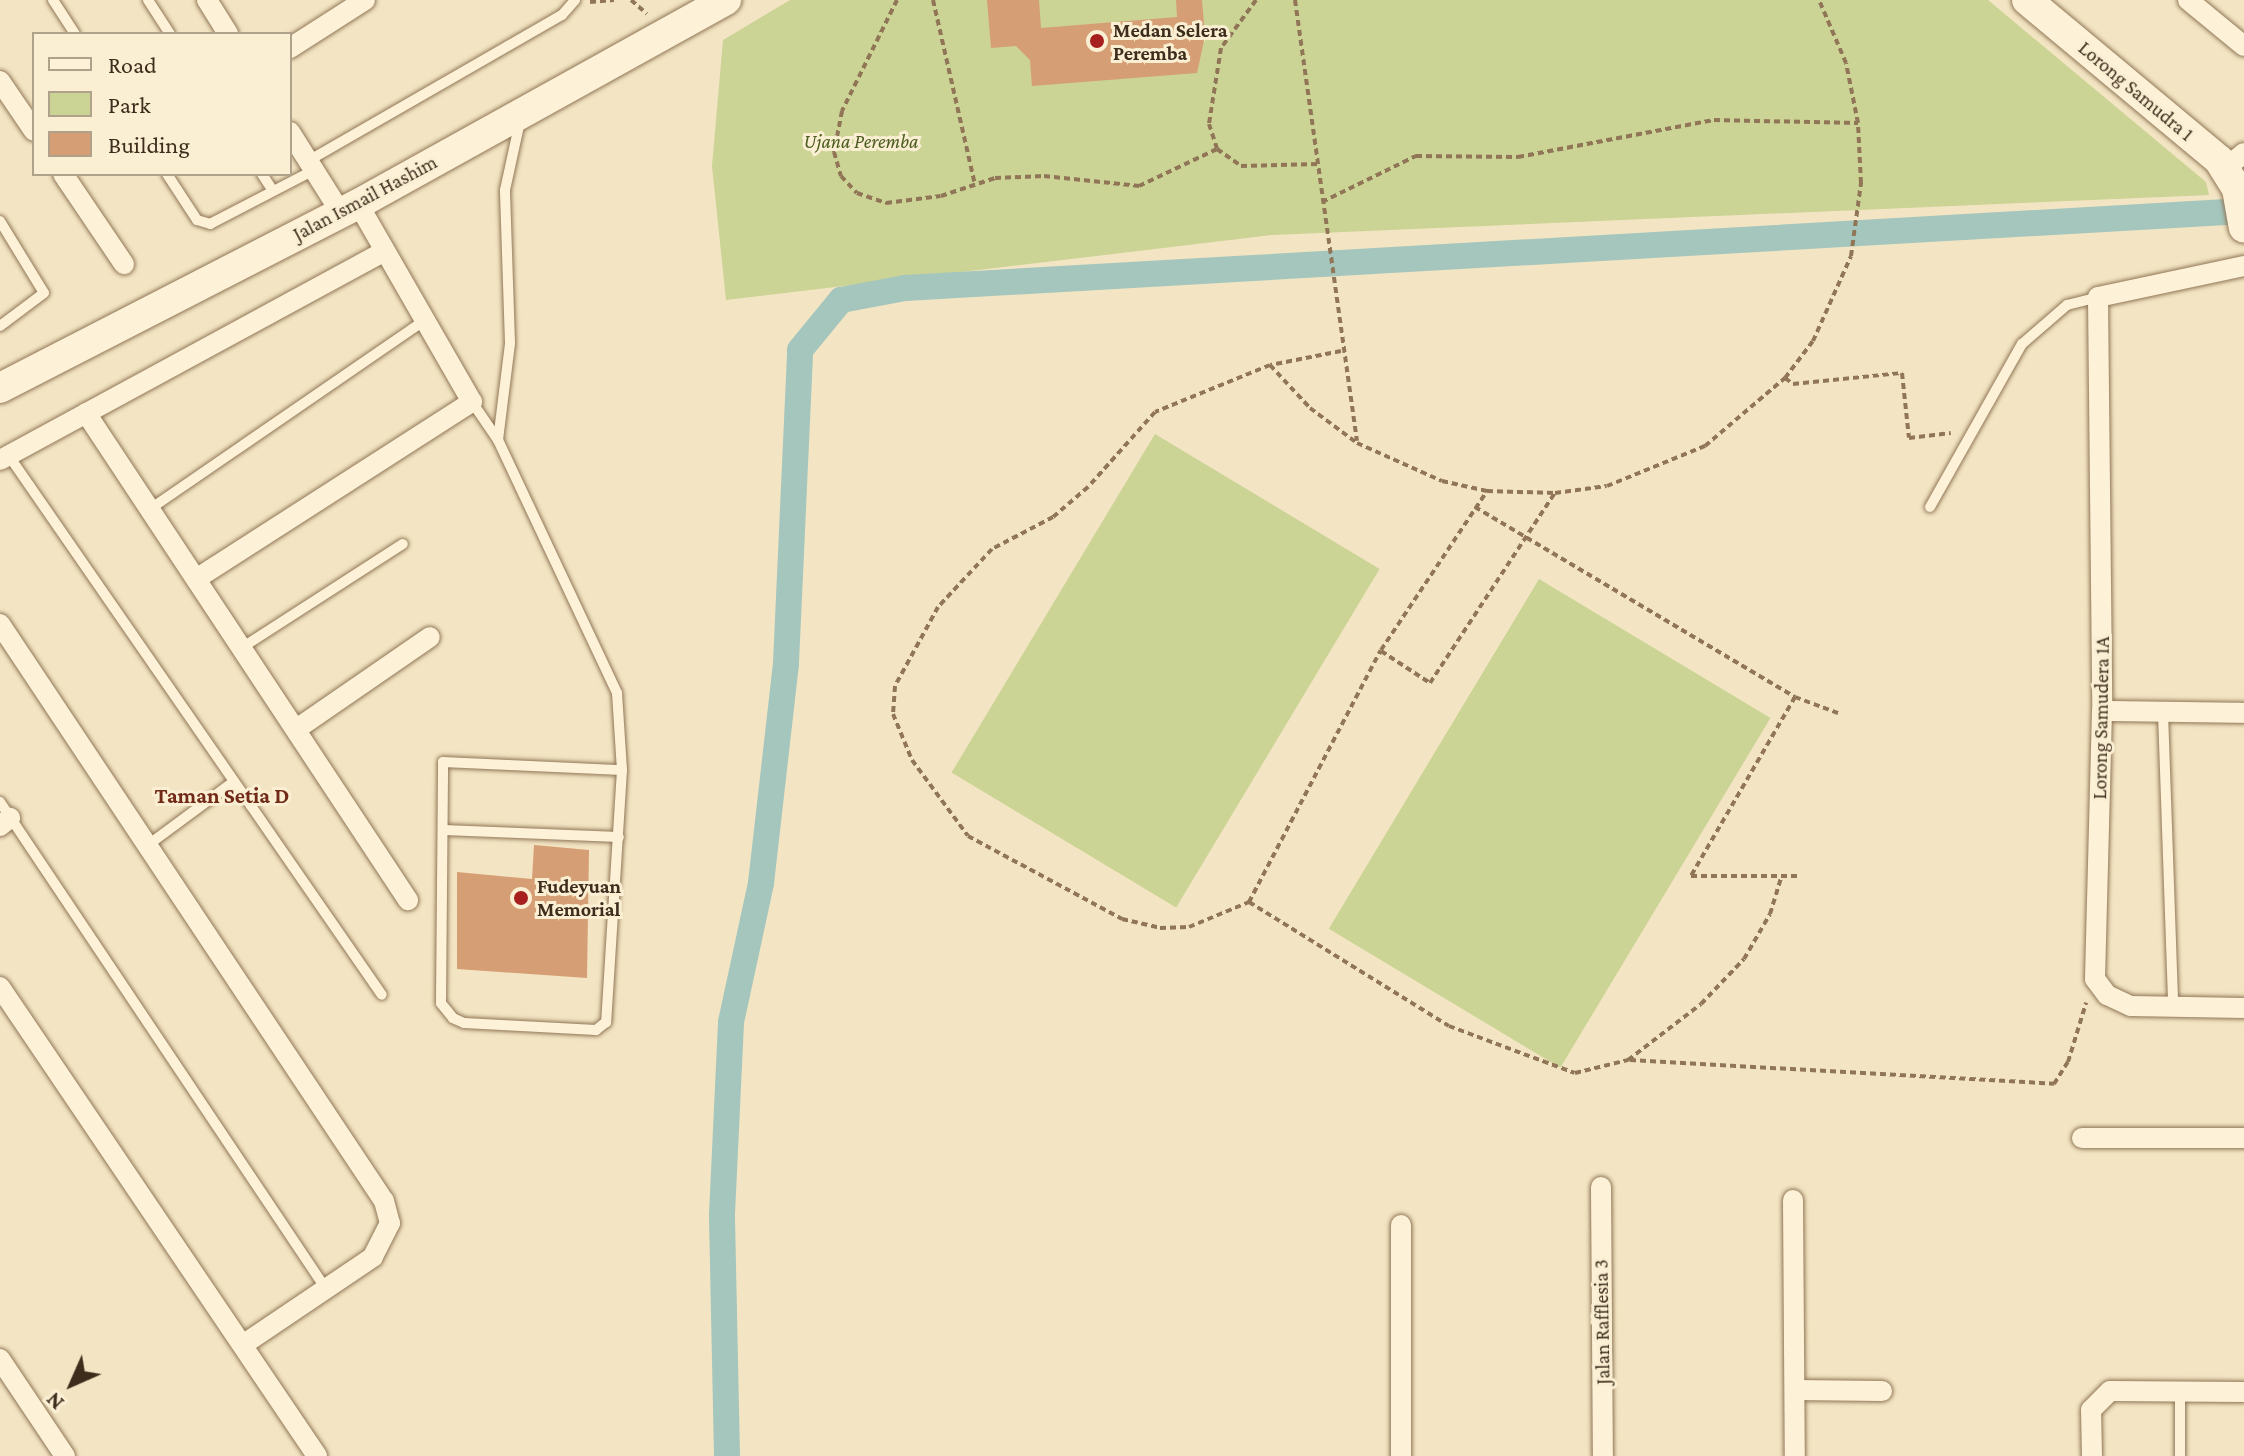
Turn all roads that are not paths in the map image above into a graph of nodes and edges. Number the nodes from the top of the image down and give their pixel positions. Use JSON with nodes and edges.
{"nodes":[{"id":1,"x":53,"y":0,"type":"edge"},
{"id":2,"x":148,"y":0,"type":"edge"},
{"id":3,"x":207,"y":0,"type":"edge"},
{"id":4,"x":365,"y":0,"type":"edge"},
{"id":5,"x":575,"y":0,"type":"edge"},
{"id":6,"x":726,"y":0,"type":"edge"},
{"id":7,"x":2027,"y":0,"type":"edge"},
{"id":8,"x":2188,"y":0,"type":"edge"},
{"id":9,"x":74,"y":32,"type":"edge"},
{"id":10,"x":169,"y":32,"type":"edge"},
{"id":11,"x":227,"y":32,"type":"edge"},
{"id":12,"x":2244,"y":46,"type":"edge"},
{"id":13,"x":292,"y":47,"type":"edge"},
{"id":14,"x":0,"y":81,"type":"edge"},
{"id":15,"x":522,"y":115,"type":"junction"},
{"id":16,"x":32,"y":128,"type":"edge"},
{"id":17,"x":292,"y":135,"type":"edge"},
{"id":18,"x":311,"y":166,"type":"junction"},
{"id":19,"x":2235,"y":170,"type":"edge"},
{"id":20,"x":64,"y":176,"type":"edge"},
{"id":21,"x":168,"y":176,"type":"edge"},
{"id":22,"x":263,"y":176,"type":"edge"},
{"id":23,"x":273,"y":191,"type":"junction"},
{"id":24,"x":350,"y":208,"type":"junction"},
{"id":25,"x":0,"y":221,"type":"edge"},
{"id":26,"x":2244,"y":227,"type":"edge"},
{"id":27,"x":385,"y":251,"type":"junction"},
{"id":28,"x":124,"y":264,"type":"dead end"},
{"id":29,"x":2244,"y":266,"type":"edge"},
{"id":30,"x":2098,"y":297,"type":"junction"},
{"id":31,"x":425,"y":320,"type":"junction"},
{"id":32,"x":0,"y":326,"type":"edge"},
{"id":33,"x":0,"y":388,"type":"edge"},
{"id":34,"x":472,"y":402,"type":"junction"},
{"id":35,"x":86,"y":413,"type":"junction"},
{"id":36,"x":498,"y":440,"type":"junction"},
{"id":37,"x":4,"y":458,"type":"edge"},
{"id":38,"x":1930,"y":507,"type":"dead end"},
{"id":39,"x":150,"y":509,"type":"junction"},
{"id":40,"x":403,"y":544,"type":"dead end"},
{"id":41,"x":196,"y":579,"type":"junction"},
{"id":42,"x":0,"y":624,"type":"edge"},
{"id":43,"x":430,"y":637,"type":"dead end"},
{"id":44,"x":243,"y":647,"type":"junction"},
{"id":45,"x":2102,"y":711,"type":"junction"},
{"id":46,"x":2163,"y":713,"type":"junction"},
{"id":47,"x":2244,"y":713,"type":"edge"},
{"id":48,"x":298,"y":728,"type":"junction"},
{"id":49,"x":622,"y":770,"type":"junction"},
{"id":50,"x":233,"y":782,"type":"junction"},
{"id":51,"x":3,"y":815,"type":"edge"},
{"id":52,"x":444,"y":830,"type":"junction"},
{"id":53,"x":619,"y":837,"type":"junction"},
{"id":54,"x":148,"y":845,"type":"junction"},
{"id":55,"x":408,"y":900,"type":"dead end"},
{"id":56,"x":0,"y":987,"type":"edge"},
{"id":57,"x":382,"y":995,"type":"dead end"},
{"id":58,"x":2173,"y":1006,"type":"junction"},
{"id":59,"x":2244,"y":1008,"type":"edge"},
{"id":60,"x":2082,"y":1138,"type":"dead end"},
{"id":61,"x":2244,"y":1138,"type":"edge"},
{"id":62,"x":1601,"y":1187,"type":"dead end"},
{"id":63,"x":1793,"y":1200,"type":"dead end"},
{"id":64,"x":1401,"y":1225,"type":"dead end"},
{"id":65,"x":327,"y":1289,"type":"junction"},
{"id":66,"x":244,"y":1344,"type":"junction"},
{"id":67,"x":0,"y":1359,"type":"edge"},
{"id":68,"x":1795,"y":1390,"type":"junction"},
{"id":69,"x":1882,"y":1391,"type":"dead end"},
{"id":70,"x":2180,"y":1392,"type":"junction"},
{"id":71,"x":2244,"y":1392,"type":"edge"},
{"id":72,"x":65,"y":1456,"type":"edge"},
{"id":73,"x":317,"y":1456,"type":"edge"},
{"id":74,"x":1401,"y":1456,"type":"edge"},
{"id":75,"x":1603,"y":1456,"type":"edge"},
{"id":76,"x":1795,"y":1456,"type":"edge"},
{"id":77,"x":2092,"y":1456,"type":"edge"},
{"id":78,"x":2180,"y":1456,"type":"edge"}],
"edges":[{"from":1,"to":9,"type":"lane"},
{"from":2,"to":10,"type":"lane"},
{"from":3,"to":11,"type":"street"},
{"from":4,"to":13,"type":"street"},
{"from":5,"to":18,"type":"lane"},
{"from":6,"to":15,"type":"street","name":"Jalan Ismail Hashim"},
{"from":7,"to":19,"type":"street","name":"Lorong Samudra 1"},
{"from":8,"to":12,"type":"street"},
{"from":14,"to":16,"type":"street"},
{"from":15,"to":24,"type":"street","name":"Jalan Ismail Hashim"},
{"from":15,"to":36,"type":"lane"},
{"from":17,"to":18,"type":"street"},
{"from":18,"to":23,"type":"lane"},
{"from":18,"to":24,"type":"street"},
{"from":19,"to":26,"type":"street"},
{"from":20,"to":28,"type":"street"},
{"from":21,"to":23,"type":"lane"},
{"from":22,"to":23,"type":"lane"},
{"from":24,"to":27,"type":"street"},
{"from":24,"to":33,"type":"street","name":"Jalan Ismail Hashim"},
{"from":25,"to":32,"type":"lane"},
{"from":27,"to":31,"type":"street"},
{"from":27,"to":35,"type":"street"},
{"from":29,"to":30,"type":"street"},
{"from":30,"to":38,"type":"lane"},
{"from":30,"to":45,"type":"street","name":"Lorong Samudera 1A"},
{"from":31,"to":34,"type":"street"},
{"from":31,"to":39,"type":"lane"},
{"from":34,"to":36,"type":"lane"},
{"from":34,"to":41,"type":"street"},
{"from":35,"to":37,"type":"street"},
{"from":35,"to":39,"type":"street"},
{"from":36,"to":49,"type":"lane"},
{"from":37,"to":50,"type":"lane"},
{"from":39,"to":41,"type":"street"},
{"from":40,"to":44,"type":"lane"},
{"from":41,"to":44,"type":"street"},
{"from":42,"to":54,"type":"street"},
{"from":43,"to":48,"type":"street"},
{"from":44,"to":48,"type":"street"},
{"from":45,"to":46,"type":"street"},
{"from":45,"to":58,"type":"street","name":"Lorong Samudera 1A"},
{"from":46,"to":47,"type":"street"},
{"from":46,"to":58,"type":"lane"},
{"from":48,"to":55,"type":"street"},
{"from":49,"to":52,"type":"lane"},
{"from":49,"to":53,"type":"lane"},
{"from":50,"to":54,"type":"lane"},
{"from":50,"to":57,"type":"lane"},
{"from":51,"to":65,"type":"lane"},
{"from":52,"to":53,"type":"lane"},
{"from":52,"to":53,"type":"lane"},
{"from":54,"to":65,"type":"street"},
{"from":56,"to":66,"type":"street"},
{"from":58,"to":59,"type":"street"},
{"from":60,"to":61,"type":"street"},
{"from":62,"to":75,"type":"street","name":"Jalan Rafflesia 3"},
{"from":63,"to":68,"type":"street"},
{"from":64,"to":74,"type":"street"},
{"from":65,"to":66,"type":"street"},
{"from":66,"to":73,"type":"street"},
{"from":67,"to":72,"type":"street"},
{"from":68,"to":69,"type":"street"},
{"from":68,"to":76,"type":"street"},
{"from":70,"to":71,"type":"street"},
{"from":70,"to":77,"type":"street"},
{"from":70,"to":78,"type":"lane"}]}
